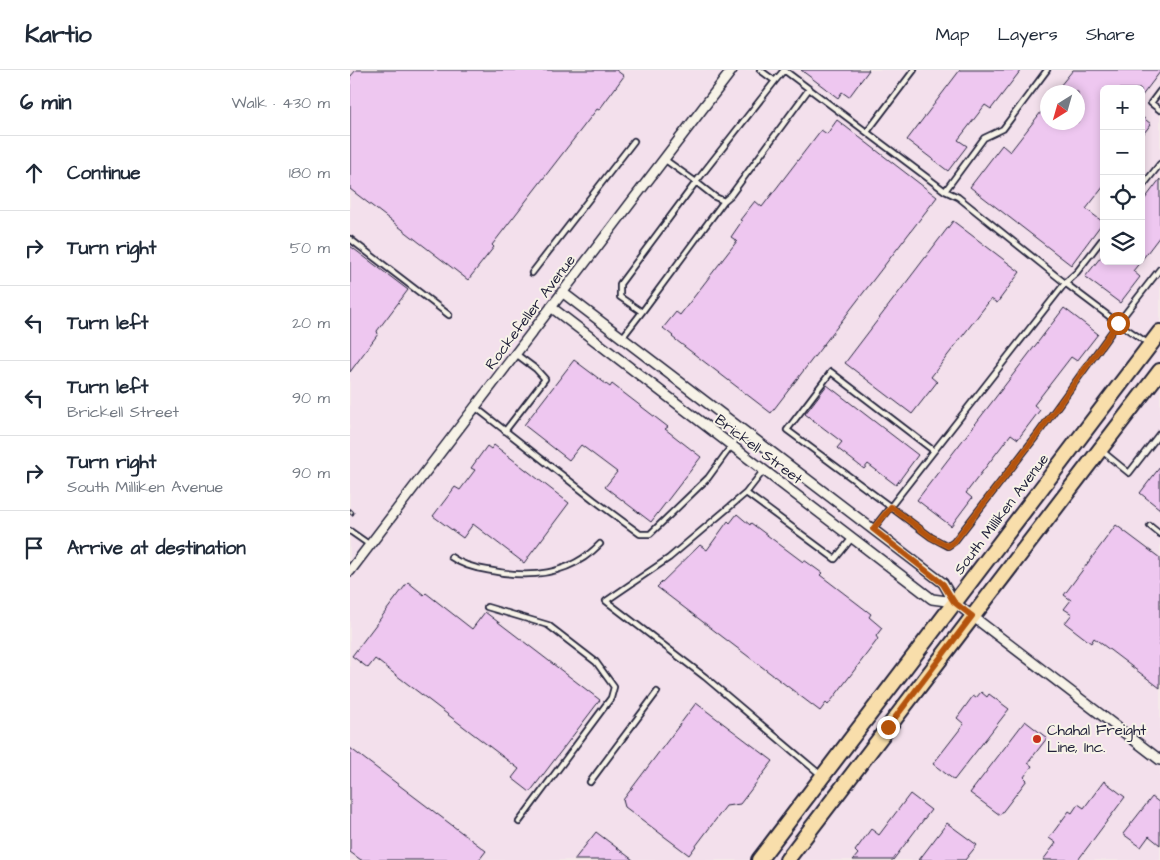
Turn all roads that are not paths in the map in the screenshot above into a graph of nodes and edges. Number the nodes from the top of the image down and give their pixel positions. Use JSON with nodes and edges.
{"nodes":[{"id":1,"x":732,"y":70,"type":"edge"},
{"id":2,"x":760,"y":70,"type":"edge"},
{"id":3,"x":784,"y":70,"type":"edge"},
{"id":4,"x":914,"y":70,"type":"edge"},
{"id":5,"x":1048,"y":70,"type":"edge"},
{"id":6,"x":775,"y":81,"type":"junction"},
{"id":7,"x":809,"y":89,"type":"junction"},
{"id":8,"x":1160,"y":91,"type":"edge"},
{"id":9,"x":1160,"y":110,"type":"edge"},
{"id":10,"x":867,"y":132,"type":"junction"},
{"id":11,"x":634,"y":140,"type":"dead end"},
{"id":12,"x":664,"y":159,"type":"junction"},
{"id":13,"x":1160,"y":164,"type":"edge"},
{"id":14,"x":696,"y":182,"type":"junction"},
{"id":15,"x":1145,"y":183,"type":"edge"},
{"id":16,"x":945,"y":191,"type":"junction"},
{"id":17,"x":724,"y":201,"type":"junction"},
{"id":18,"x":350,"y":239,"type":"edge"},
{"id":19,"x":1100,"y":242,"type":"edge"},
{"id":20,"x":1160,"y":269,"type":"edge"},
{"id":21,"x":532,"y":273,"type":"dead end"},
{"id":22,"x":1065,"y":283,"type":"junction"},
{"id":23,"x":562,"y":292,"type":"junction"},
{"id":24,"x":551,"y":307,"type":"junction"},
{"id":25,"x":642,"y":312,"type":"junction"},
{"id":26,"x":450,"y":315,"type":"dead end"},
{"id":27,"x":1118,"y":323,"type":"junction"},
{"id":28,"x":1160,"y":332,"type":"edge"},
{"id":29,"x":622,"y":338,"type":"junction"},
{"id":30,"x":1150,"y":345,"type":"junction"},
{"id":31,"x":516,"y":354,"type":"junction"},
{"id":32,"x":1160,"y":371,"type":"edge"},
{"id":33,"x":475,"y":407,"type":"junction"},
{"id":34,"x":505,"y":430,"type":"junction"},
{"id":35,"x":743,"y":430,"type":"junction"},
{"id":36,"x":1160,"y":433,"type":"edge"},
{"id":37,"x":732,"y":446,"type":"junction"},
{"id":38,"x":1100,"y":450,"type":"junction"},
{"id":39,"x":934,"y":451,"type":"junction"},
{"id":40,"x":764,"y":470,"type":"junction"},
{"id":41,"x":746,"y":492,"type":"junction"},
{"id":42,"x":891,"y":507,"type":"junction"},
{"id":43,"x":1150,"y":526,"type":"dead end"},
{"id":44,"x":873,"y":529,"type":"junction"},
{"id":45,"x":350,"y":531,"type":"edge"},
{"id":46,"x":1160,"y":534,"type":"edge"},
{"id":47,"x":852,"y":538,"type":"junction"},
{"id":48,"x":600,"y":544,"type":"dead end"},
{"id":49,"x":370,"y":546,"type":"junction"},
{"id":50,"x":451,"y":557,"type":"dead end"},
{"id":51,"x":350,"y":571,"type":"edge"},
{"id":52,"x":954,"y":602,"type":"junction"},
{"id":53,"x":487,"y":607,"type":"dead end"},
{"id":54,"x":972,"y":616,"type":"junction"},
{"id":55,"x":657,"y":692,"type":"dead end"},
{"id":56,"x":1160,"y":760,"type":"edge"},
{"id":57,"x":822,"y":776,"type":"junction"},
{"id":58,"x":590,"y":782,"type":"dead end"},
{"id":59,"x":519,"y":822,"type":"dead end"},
{"id":60,"x":759,"y":860,"type":"edge"},
{"id":61,"x":787,"y":860,"type":"edge"}],
"edges":[{"from":1,"to":12,"type":"street","name":"Rockefeller Avenue"},
{"from":2,"to":6,"type":"lane"},
{"from":3,"to":6,"type":"lane"},
{"from":3,"to":7,"type":"lane"},
{"from":4,"to":10,"type":"lane"},
{"from":5,"to":16,"type":"lane"},
{"from":6,"to":14,"type":"lane"},
{"from":7,"to":10,"type":"lane"},
{"from":7,"to":17,"type":"lane"},
{"from":8,"to":9,"type":"lane"},
{"from":10,"to":16,"type":"lane"},
{"from":11,"to":21,"type":"lane"},
{"from":12,"to":14,"type":"lane"},
{"from":12,"to":23,"type":"street","name":"Rockefeller Avenue"},
{"from":13,"to":15,"type":"lane"},
{"from":14,"to":17,"type":"lane"},
{"from":14,"to":25,"type":"lane"},
{"from":16,"to":22,"type":"lane"},
{"from":17,"to":25,"type":"lane"},
{"from":18,"to":26,"type":"lane"},
{"from":19,"to":22,"type":"lane"},
{"from":20,"to":27,"type":"lane"},
{"from":22,"to":27,"type":"lane"},
{"from":22,"to":39,"type":"lane"},
{"from":23,"to":24,"type":"street","name":"Rockefeller Avenue"},
{"from":23,"to":29,"type":"street","name":"Brickell Street"},
{"from":24,"to":31,"type":"street","name":"Rockefeller Avenue"},
{"from":24,"to":37,"type":"street","name":"Brickell Street"},
{"from":25,"to":29,"type":"lane"},
{"from":27,"to":30,"type":"lane"},
{"from":27,"to":42,"type":"lane"},
{"from":28,"to":30,"type":"main road","name":"South Milliken Avenue"},
{"from":29,"to":35,"type":"street","name":"Brickell Street"},
{"from":30,"to":52,"type":"main road","name":"South Milliken Avenue"},
{"from":31,"to":33,"type":"street","name":"Rockefeller Avenue"},
{"from":31,"to":34,"type":"lane"},
{"from":32,"to":38,"type":"main road"},
{"from":33,"to":34,"type":"lane"},
{"from":33,"to":49,"type":"street","name":"Rockefeller Avenue"},
{"from":34,"to":37,"type":"lane"},
{"from":35,"to":37,"type":"lane"},
{"from":35,"to":44,"type":"street","name":"Brickell Street"},
{"from":36,"to":38,"type":"lane"},
{"from":37,"to":40,"type":"street","name":"Brickell Street"},
{"from":38,"to":54,"type":"main road"},
{"from":39,"to":42,"type":"lane"},
{"from":39,"to":42,"type":"lane"},
{"from":40,"to":41,"type":"lane"},
{"from":40,"to":47,"type":"street","name":"Brickell Street"},
{"from":41,"to":47,"type":"lane"},
{"from":41,"to":57,"type":"lane"},
{"from":42,"to":44,"type":"lane"},
{"from":43,"to":46,"type":"lane"},
{"from":44,"to":52,"type":"street","name":"Brickell Street"},
{"from":45,"to":49,"type":"lane"},
{"from":47,"to":52,"type":"street","name":"Brickell Street"},
{"from":48,"to":50,"type":"lane"},
{"from":49,"to":51,"type":"street","name":"Rockefeller Avenue"},
{"from":52,"to":54,"type":"street","name":"Brickell Street"},
{"from":52,"to":57,"type":"main road","name":"South Milliken Avenue"},
{"from":53,"to":59,"type":"lane"},
{"from":54,"to":56,"type":"street","name":"Brickell Street"},
{"from":54,"to":61,"type":"main road"},
{"from":55,"to":58,"type":"lane"},
{"from":57,"to":60,"type":"main road","name":"South Milliken Avenue"}]}
